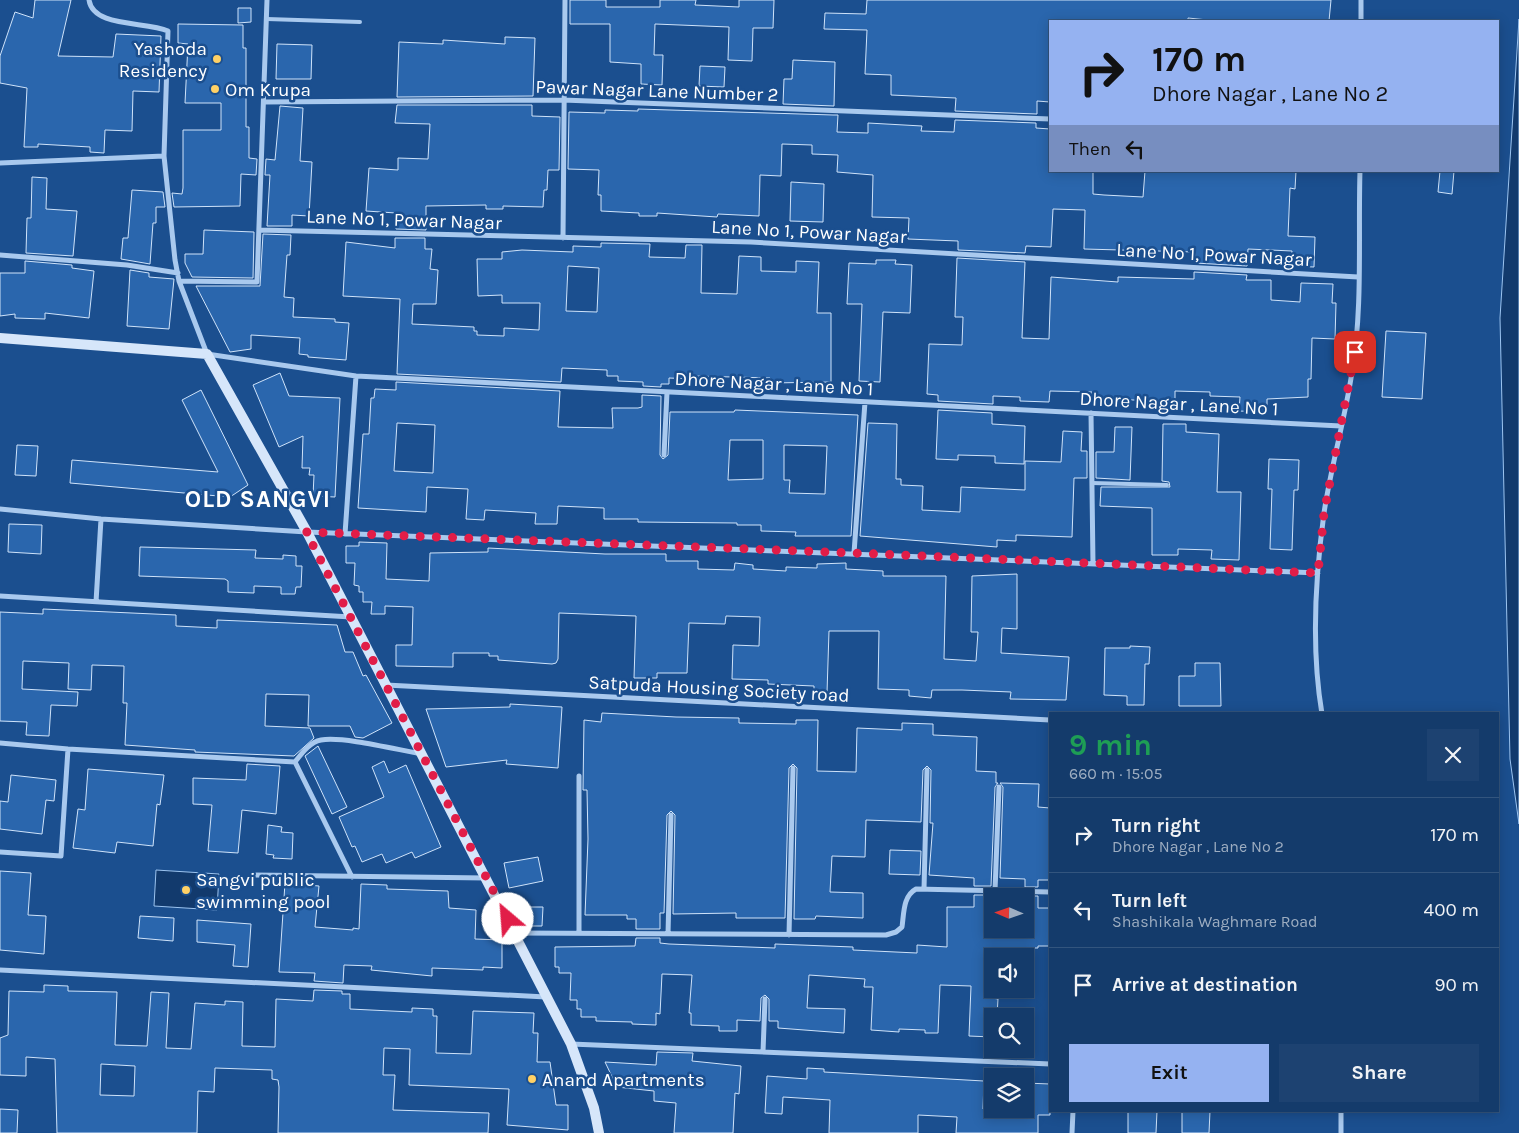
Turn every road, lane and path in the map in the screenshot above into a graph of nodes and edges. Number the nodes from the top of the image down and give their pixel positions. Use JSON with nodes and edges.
{"nodes":[{"id":1,"x":89,"y":0,"type":"edge"},
{"id":2,"x":268,"y":0,"type":"edge"},
{"id":3,"x":565,"y":0,"type":"edge"},
{"id":4,"x":1362,"y":0,"type":"edge"},
{"id":5,"x":267,"y":19,"type":"junction"},
{"id":6,"x":1361,"y":20,"type":"edge"},
{"id":7,"x":360,"y":22,"type":"dead end"},
{"id":8,"x":564,"y":100,"type":"junction"},
{"id":9,"x":264,"y":102,"type":"junction"},
{"id":10,"x":1049,"y":119,"type":"edge"},
{"id":11,"x":164,"y":156,"type":"junction"},
{"id":12,"x":0,"y":162,"type":"edge"},
{"id":13,"x":1360,"y":172,"type":"edge"},
{"id":14,"x":259,"y":230,"type":"junction"},
{"id":15,"x":563,"y":238,"type":"junction"},
{"id":16,"x":0,"y":255,"type":"edge"},
{"id":17,"x":178,"y":273,"type":"junction"},
{"id":18,"x":1358,"y":277,"type":"junction"},
{"id":19,"x":179,"y":281,"type":"junction"},
{"id":20,"x":0,"y":338,"type":"edge"},
{"id":21,"x":207,"y":354,"type":"junction"},
{"id":22,"x":356,"y":376,"type":"junction"},
{"id":23,"x":667,"y":392,"type":"junction"},
{"id":24,"x":865,"y":402,"type":"junction"},
{"id":25,"x":1091,"y":413,"type":"junction"},
{"id":26,"x":1341,"y":426,"type":"junction"},
{"id":27,"x":664,"y":455,"type":"dead end"},
{"id":28,"x":1092,"y":483,"type":"junction"},
{"id":29,"x":1167,"y":485,"type":"dead end"},
{"id":30,"x":0,"y":509,"type":"edge"},
{"id":31,"x":101,"y":519,"type":"junction"},
{"id":32,"x":306,"y":532,"type":"junction"},
{"id":33,"x":345,"y":534,"type":"junction"},
{"id":34,"x":854,"y":553,"type":"junction"},
{"id":35,"x":1093,"y":564,"type":"junction"},
{"id":36,"x":1318,"y":573,"type":"junction"},
{"id":37,"x":0,"y":596,"type":"edge"},
{"id":38,"x":96,"y":602,"type":"junction"},
{"id":39,"x":352,"y":617,"type":"junction"},
{"id":40,"x":386,"y":686,"type":"junction"},
{"id":41,"x":1322,"y":712,"type":"edge"},
{"id":42,"x":1049,"y":720,"type":"edge"},
{"id":43,"x":0,"y":743,"type":"edge"},
{"id":44,"x":68,"y":749,"type":"junction"},
{"id":45,"x":422,"y":754,"type":"junction"},
{"id":46,"x":295,"y":762,"type":"junction"},
{"id":47,"x":793,"y":768,"type":"dead end"},
{"id":48,"x":927,"y":770,"type":"dead end"},
{"id":49,"x":578,"y":776,"type":"dead end"},
{"id":50,"x":998,"y":787,"type":"dead end"},
{"id":51,"x":671,"y":815,"type":"dead end"},
{"id":52,"x":0,"y":852,"type":"edge"},
{"id":53,"x":254,"y":875,"type":"dead end"},
{"id":54,"x":352,"y":877,"type":"junction"},
{"id":55,"x":487,"y":878,"type":"junction"},
{"id":56,"x":996,"y":888,"type":"edge"},
{"id":57,"x":924,"y":890,"type":"junction"},
{"id":58,"x":984,"y":891,"type":"edge"},
{"id":59,"x":1034,"y":892,"type":"edge"},
{"id":60,"x":1049,"y":892,"type":"edge"},
{"id":61,"x":515,"y":933,"type":"junction"},
{"id":62,"x":579,"y":933,"type":"junction"},
{"id":63,"x":668,"y":934,"type":"junction"},
{"id":64,"x":789,"y":935,"type":"junction"},
{"id":65,"x":0,"y":970,"type":"edge"},
{"id":66,"x":547,"y":996,"type":"junction"},
{"id":67,"x":765,"y":998,"type":"dead end"},
{"id":68,"x":571,"y":1044,"type":"junction"},
{"id":69,"x":763,"y":1052,"type":"junction"},
{"id":70,"x":1049,"y":1064,"type":"edge"},
{"id":71,"x":1073,"y":1112,"type":"edge"},
{"id":72,"x":1341,"y":1112,"type":"edge"},
{"id":73,"x":599,"y":1133,"type":"edge"},
{"id":74,"x":1072,"y":1133,"type":"edge"},
{"id":75,"x":1341,"y":1133,"type":"edge"}],
"edges":[{"from":1,"to":11,"type":"street"},
{"from":2,"to":5,"type":"street"},
{"from":3,"to":8,"type":"street"},
{"from":4,"to":6,"type":"street"},
{"from":5,"to":7,"type":"lane"},
{"from":5,"to":9,"type":"street"},
{"from":8,"to":9,"type":"street","name":"Pawar Nagar Lane Number 2"},
{"from":8,"to":10,"type":"street","name":"Pawar Nagar Lane Number 2"},
{"from":8,"to":15,"type":"street"},
{"from":9,"to":14,"type":"street"},
{"from":11,"to":12,"type":"street"},
{"from":11,"to":17,"type":"street"},
{"from":13,"to":18,"type":"street"},
{"from":14,"to":15,"type":"street","name":"Lane No 1, Powar Nagar"},
{"from":14,"to":19,"type":"street"},
{"from":15,"to":18,"type":"street","name":"Lane No 1, Powar Nagar"},
{"from":16,"to":17,"type":"street"},
{"from":17,"to":19,"type":"street"},
{"from":18,"to":26,"type":"street"},
{"from":19,"to":21,"type":"street"},
{"from":20,"to":21,"type":"street"},
{"from":21,"to":22,"type":"street","name":"Dhore Nagar , Lane No 1"},
{"from":21,"to":32,"type":"street"},
{"from":22,"to":23,"type":"street","name":"Dhore Nagar , Lane No 1"},
{"from":22,"to":33,"type":"street"},
{"from":23,"to":24,"type":"street","name":"Dhore Nagar , Lane No 1"},
{"from":23,"to":27,"type":"street"},
{"from":24,"to":25,"type":"street","name":"Dhore Nagar , Lane No 1"},
{"from":24,"to":34,"type":"street"},
{"from":25,"to":26,"type":"street","name":"Dhore Nagar , Lane No 1"},
{"from":25,"to":28,"type":"street"},
{"from":26,"to":36,"type":"street"},
{"from":28,"to":29,"type":"lane"},
{"from":28,"to":35,"type":"street"},
{"from":30,"to":31,"type":"street"},
{"from":31,"to":32,"type":"street"},
{"from":31,"to":38,"type":"street"},
{"from":32,"to":33,"type":"street"},
{"from":32,"to":39,"type":"street"},
{"from":33,"to":34,"type":"street"},
{"from":34,"to":35,"type":"street"},
{"from":35,"to":36,"type":"street"},
{"from":36,"to":41,"type":"street"},
{"from":37,"to":38,"type":"street"},
{"from":38,"to":39,"type":"street"},
{"from":39,"to":40,"type":"street"},
{"from":40,"to":42,"type":"street","name":"Satpuda Housing Society road"},
{"from":40,"to":45,"type":"street"},
{"from":43,"to":44,"type":"street"},
{"from":44,"to":46,"type":"street"},
{"from":44,"to":52,"type":"street"},
{"from":45,"to":46,"type":"street"},
{"from":45,"to":55,"type":"street"},
{"from":46,"to":54,"type":"street"},
{"from":47,"to":64,"type":"street"},
{"from":48,"to":57,"type":"street"},
{"from":49,"to":62,"type":"street"},
{"from":50,"to":56,"type":"street"},
{"from":51,"to":63,"type":"street"},
{"from":53,"to":54,"type":"street"},
{"from":54,"to":55,"type":"street"},
{"from":55,"to":61,"type":"street"},
{"from":57,"to":58,"type":"street"},
{"from":57,"to":64,"type":"street"},
{"from":59,"to":60,"type":"street"},
{"from":61,"to":62,"type":"street"},
{"from":61,"to":66,"type":"street"},
{"from":62,"to":63,"type":"street"},
{"from":63,"to":64,"type":"street"},
{"from":65,"to":66,"type":"street"},
{"from":66,"to":68,"type":"street"},
{"from":67,"to":69,"type":"street"},
{"from":68,"to":69,"type":"street"},
{"from":68,"to":73,"type":"street"},
{"from":69,"to":70,"type":"street"},
{"from":71,"to":74,"type":"street"},
{"from":72,"to":75,"type":"street"}]}
